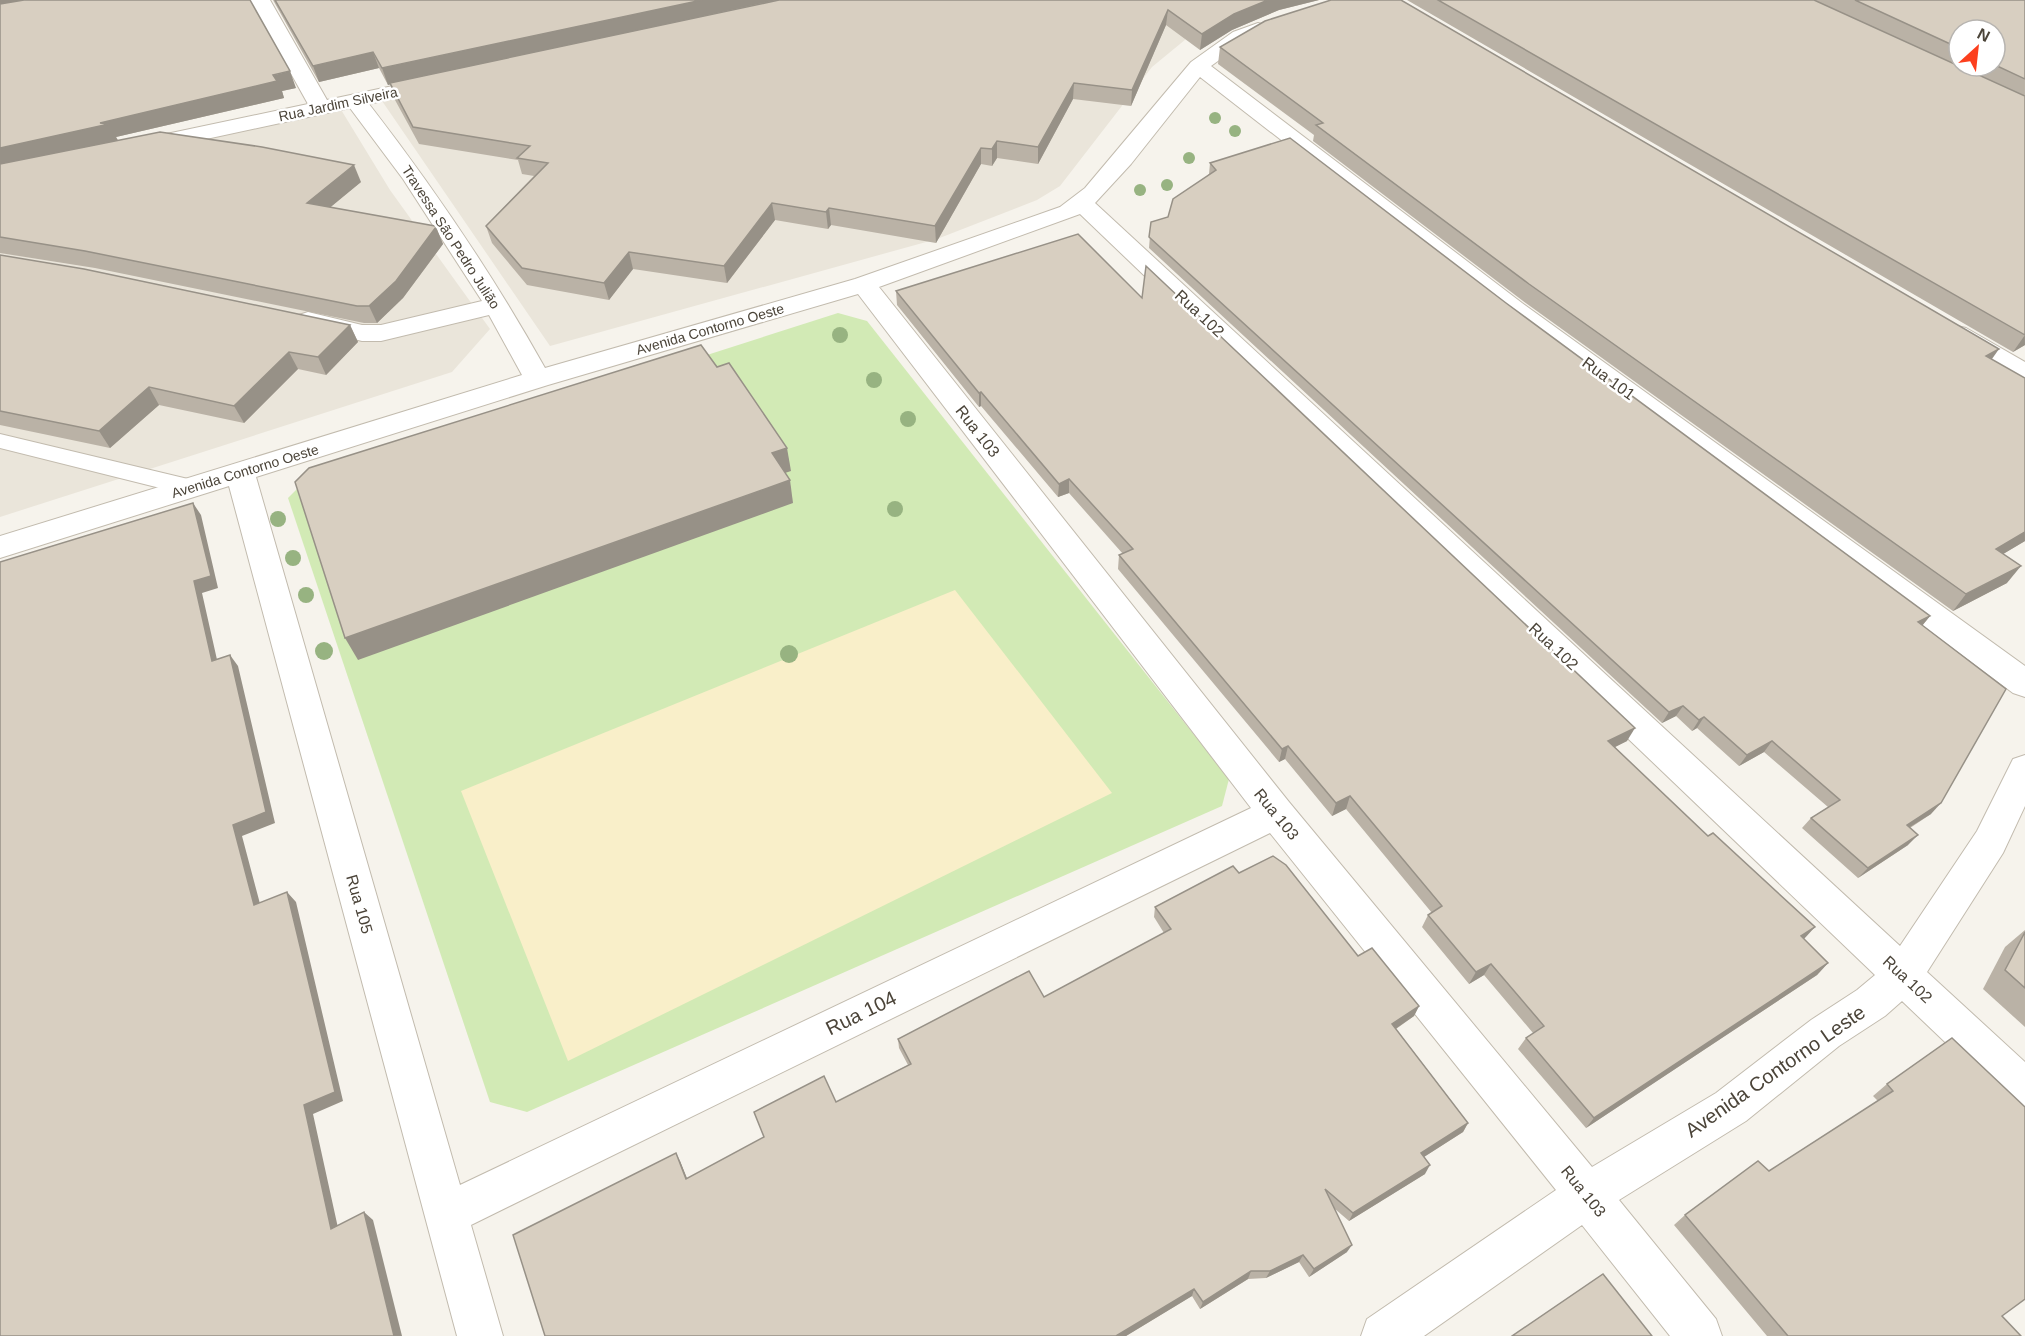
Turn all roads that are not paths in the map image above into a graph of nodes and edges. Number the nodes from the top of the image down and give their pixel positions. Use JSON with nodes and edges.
{"nodes":[{"id":1,"x":260,"y":0,"type":"edge"},
{"id":2,"x":1276,"y":23,"type":"edge"},
{"id":3,"x":1198,"y":66,"type":"junction"},
{"id":4,"x":459,"y":78,"type":"edge"},
{"id":5,"x":355,"y":100,"type":"junction"},
{"id":6,"x":321,"y":107,"type":"junction"},
{"id":7,"x":127,"y":149,"type":"edge"},
{"id":8,"x":1082,"y":203,"type":"junction"},
{"id":9,"x":864,"y":284,"type":"junction"},
{"id":10,"x":497,"y":305,"type":"junction"},
{"id":11,"x":287,"y":316,"type":"edge"},
{"id":12,"x":1933,"y":320,"type":"edge"},
{"id":13,"x":2025,"y":374,"type":"edge"},
{"id":14,"x":538,"y":380,"type":"junction"},
{"id":15,"x":0,"y":441,"type":"edge"},
{"id":16,"x":240,"y":473,"type":"junction"},
{"id":17,"x":188,"y":487,"type":"junction"},
{"id":18,"x":0,"y":548,"type":"edge"},
{"id":19,"x":2025,"y":684,"type":"edge"},
{"id":20,"x":2025,"y":769,"type":"edge"},
{"id":21,"x":1276,"y":813,"type":"junction"},
{"id":22,"x":1903,"y":975,"type":"junction"},
{"id":23,"x":2025,"y":1090,"type":"edge"},
{"id":24,"x":1587,"y":1195,"type":"junction"},
{"id":25,"x":447,"y":1214,"type":"junction"},
{"id":26,"x":480,"y":1336,"type":"edge"},
{"id":27,"x":1384,"y":1336,"type":"edge"},
{"id":28,"x":1699,"y":1336,"type":"edge"}],
"edges":[{"from":1,"to":6,"type":"street"},
{"from":2,"to":3,"type":"street","name":"Avenida Contorno Oeste"},
{"from":3,"to":8,"type":"street","name":"Avenida Contorno Oeste"},
{"from":3,"to":19,"type":"street","name":"Rua 101"},
{"from":4,"to":5,"type":"street","name":"Rua Jardim Silveira"},
{"from":5,"to":6,"type":"street","name":"Rua Jardim Silveira"},
{"from":5,"to":10,"type":"street","name":"Travessa São Pedro Julião"},
{"from":6,"to":7,"type":"street","name":"Rua Jardim Silveira"},
{"from":8,"to":9,"type":"street","name":"Avenida Contorno Oeste"},
{"from":8,"to":22,"type":"street","name":"Rua 102"},
{"from":9,"to":14,"type":"street","name":"Avenida Contorno Oeste"},
{"from":9,"to":21,"type":"street","name":"Rua 103"},
{"from":10,"to":11,"type":"street"},
{"from":10,"to":14,"type":"street","name":"Travessa São Pedro Julião"},
{"from":12,"to":13,"type":"street"},
{"from":14,"to":16,"type":"street","name":"Avenida Contorno Oeste"},
{"from":15,"to":17,"type":"lane"},
{"from":16,"to":17,"type":"street","name":"Avenida Contorno Oeste"},
{"from":16,"to":25,"type":"street","name":"Rua 105"},
{"from":17,"to":18,"type":"street","name":"Avenida Contorno Oeste"},
{"from":20,"to":22,"type":"street","name":"Avenida Contorno Leste"},
{"from":21,"to":24,"type":"street","name":"Rua 103"},
{"from":21,"to":25,"type":"street","name":"Rua 104"},
{"from":22,"to":23,"type":"street","name":"Rua 102"},
{"from":22,"to":24,"type":"street","name":"Avenida Contorno Leste"},
{"from":24,"to":27,"type":"street","name":"Avenida Contorno Leste"},
{"from":24,"to":28,"type":"street","name":"Rua 103"},
{"from":25,"to":26,"type":"street","name":"Rua 105"}]}
